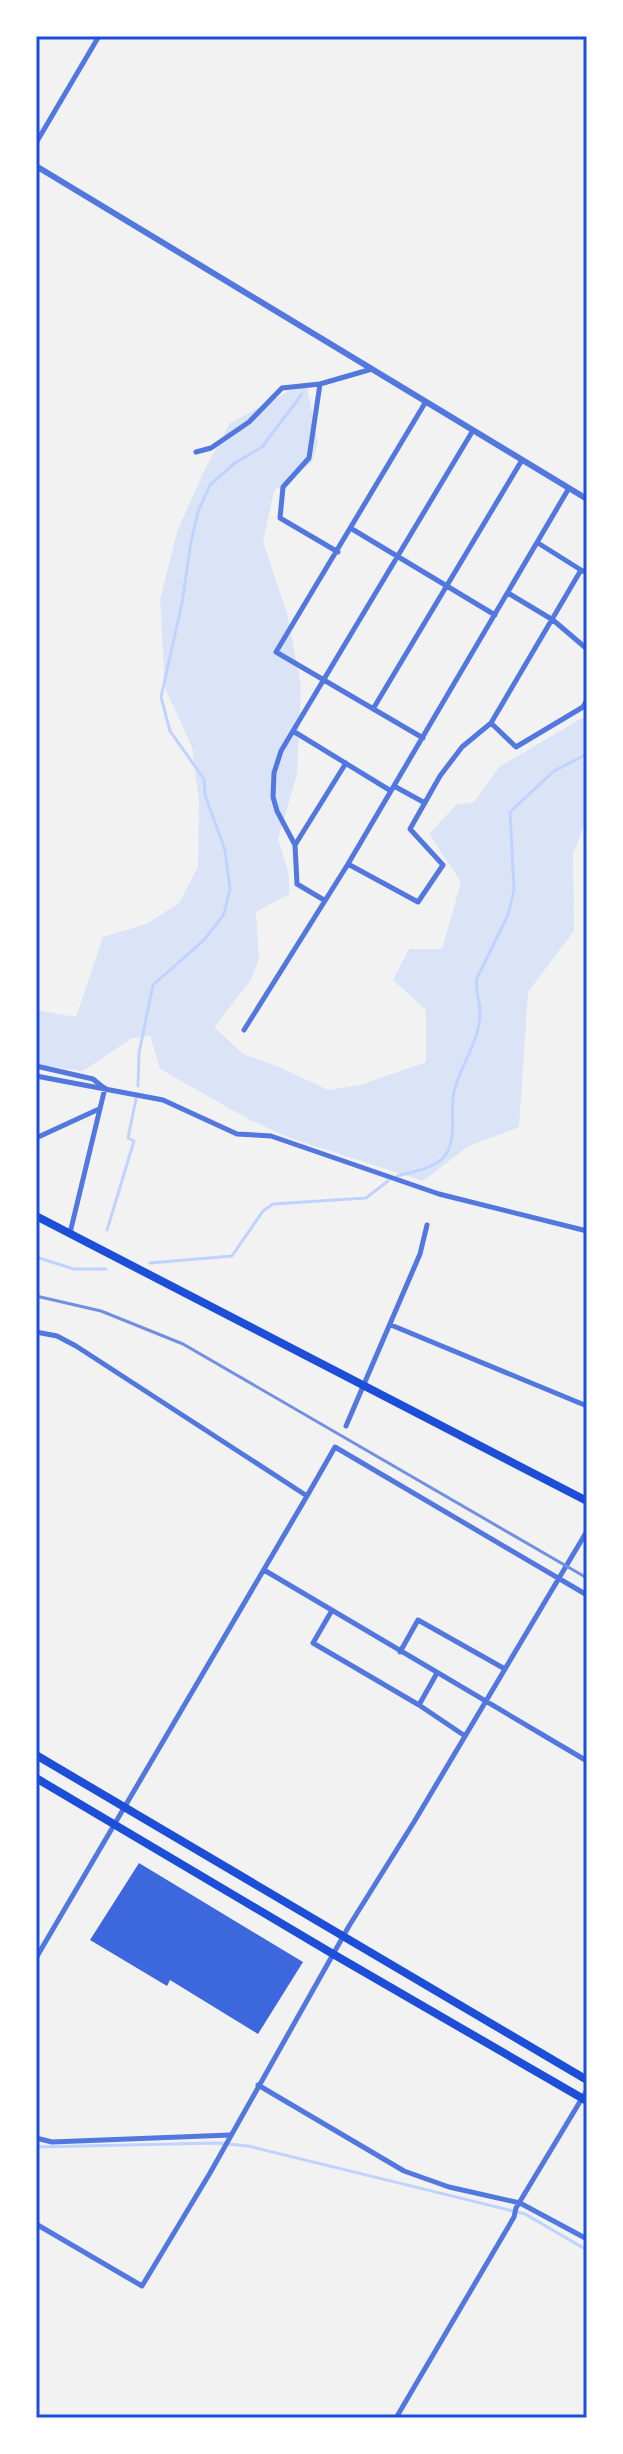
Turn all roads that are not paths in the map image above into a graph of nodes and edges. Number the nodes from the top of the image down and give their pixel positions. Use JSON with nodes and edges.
{"nodes":[{"id":1,"x":99,"y":36,"type":"edge"},
{"id":2,"x":36,"y":143,"type":"edge"},
{"id":3,"x":36,"y":166,"type":"edge"},
{"id":4,"x":372,"y":369,"type":"junction"},
{"id":5,"x":320,"y":384,"type":"junction"},
{"id":6,"x":425,"y":403,"type":"junction"},
{"id":7,"x":472,"y":432,"type":"junction"},
{"id":8,"x":196,"y":452,"type":"dead end"},
{"id":9,"x":522,"y":460,"type":"junction"},
{"id":10,"x":569,"y":488,"type":"junction"},
{"id":11,"x":587,"y":499,"type":"edge"},
{"id":12,"x":352,"y":529,"type":"junction"},
{"id":13,"x":538,"y":543,"type":"junction"},
{"id":14,"x":338,"y":552,"type":"junction"},
{"id":15,"x":399,"y":558,"type":"junction"},
{"id":16,"x":584,"y":571,"type":"edge"},
{"id":17,"x":448,"y":587,"type":"junction"},
{"id":18,"x":508,"y":593,"type":"junction"},
{"id":19,"x":495,"y":615,"type":"junction"},
{"id":20,"x":553,"y":620,"type":"junction"},
{"id":21,"x":587,"y":649,"type":"edge"},
{"id":22,"x":325,"y":681,"type":"junction"},
{"id":23,"x":587,"y":700,"type":"edge"},
{"id":24,"x":373,"y":709,"type":"junction"},
{"id":25,"x":491,"y":723,"type":"junction"},
{"id":26,"x":293,"y":731,"type":"junction"},
{"id":27,"x":423,"y":738,"type":"junction"},
{"id":28,"x":346,"y":763,"type":"junction"},
{"id":29,"x":393,"y":789,"type":"junction"},
{"id":30,"x":425,"y":803,"type":"junction"},
{"id":31,"x":295,"y":845,"type":"junction"},
{"id":32,"x":348,"y":864,"type":"junction"},
{"id":33,"x":324,"y":900,"type":"junction"},
{"id":34,"x":244,"y":1030,"type":"dead end"},
{"id":35,"x":36,"y":1066,"type":"edge"},
{"id":36,"x":36,"y":1076,"type":"edge"},
{"id":37,"x":105,"y":1088,"type":"junction"},
{"id":38,"x":100,"y":1109,"type":"junction"},
{"id":39,"x":36,"y":1138,"type":"edge"},
{"id":40,"x":36,"y":1216,"type":"edge"},
{"id":41,"x":427,"y":1225,"type":"dead end"},
{"id":42,"x":587,"y":1231,"type":"edge"},
{"id":43,"x":70,"y":1233,"type":"junction"},
{"id":44,"x":391,"y":1325,"type":"junction"},
{"id":45,"x":36,"y":1332,"type":"edge"},
{"id":46,"x":363,"y":1386,"type":"junction"},
{"id":47,"x":587,"y":1406,"type":"edge"},
{"id":48,"x":346,"y":1426,"type":"dead end"},
{"id":49,"x":307,"y":1496,"type":"junction"},
{"id":50,"x":587,"y":1501,"type":"edge"},
{"id":51,"x":587,"y":1531,"type":"edge"},
{"id":52,"x":264,"y":1570,"type":"junction"},
{"id":53,"x":558,"y":1578,"type":"junction"},
{"id":54,"x":587,"y":1595,"type":"edge"},
{"id":55,"x":331,"y":1612,"type":"junction"},
{"id":56,"x":400,"y":1652,"type":"junction"},
{"id":57,"x":505,"y":1669,"type":"junction"},
{"id":58,"x":437,"y":1673,"type":"junction"},
{"id":59,"x":486,"y":1702,"type":"junction"},
{"id":60,"x":419,"y":1705,"type":"junction"},
{"id":61,"x":465,"y":1736,"type":"junction"},
{"id":62,"x":36,"y":1755,"type":"edge"},
{"id":63,"x":587,"y":1761,"type":"edge"},
{"id":64,"x":36,"y":1778,"type":"edge"},
{"id":65,"x":124,"y":1807,"type":"junction"},
{"id":66,"x":116,"y":1824,"type":"junction"},
{"id":67,"x":342,"y":1938,"type":"junction"},
{"id":68,"x":333,"y":1954,"type":"junction"},
{"id":69,"x":37,"y":1955,"type":"edge"},
{"id":70,"x":587,"y":2080,"type":"edge"},
{"id":71,"x":258,"y":2085,"type":"junction"},
{"id":72,"x":585,"y":2096,"type":"edge"},
{"id":73,"x":230,"y":2137,"type":"junction"},
{"id":74,"x":36,"y":2138,"type":"edge"},
{"id":75,"x":518,"y":2205,"type":"junction"},
{"id":76,"x":36,"y":2224,"type":"edge"},
{"id":77,"x":587,"y":2239,"type":"edge"},
{"id":78,"x":396,"y":2418,"type":"edge"}],
"edges":[{"from":1,"to":2,"type":"street"},
{"from":3,"to":4,"type":"street"},
{"from":4,"to":5,"type":"street"},
{"from":4,"to":6,"type":"street"},
{"from":5,"to":8,"type":"street"},
{"from":5,"to":14,"type":"street"},
{"from":6,"to":7,"type":"street"},
{"from":6,"to":12,"type":"street"},
{"from":7,"to":9,"type":"street"},
{"from":7,"to":15,"type":"street"},
{"from":9,"to":10,"type":"street"},
{"from":9,"to":17,"type":"street"},
{"from":10,"to":11,"type":"street"},
{"from":10,"to":13,"type":"street"},
{"from":12,"to":14,"type":"street"},
{"from":12,"to":15,"type":"street"},
{"from":13,"to":16,"type":"street"},
{"from":13,"to":18,"type":"street"},
{"from":14,"to":22,"type":"street"},
{"from":15,"to":17,"type":"street"},
{"from":15,"to":22,"type":"street"},
{"from":16,"to":20,"type":"street"},
{"from":17,"to":19,"type":"street"},
{"from":17,"to":24,"type":"street"},
{"from":18,"to":19,"type":"street"},
{"from":18,"to":20,"type":"street"},
{"from":19,"to":27,"type":"street"},
{"from":20,"to":21,"type":"street"},
{"from":20,"to":25,"type":"street"},
{"from":22,"to":24,"type":"street"},
{"from":22,"to":26,"type":"street"},
{"from":23,"to":25,"type":"street"},
{"from":24,"to":27,"type":"street"},
{"from":25,"to":30,"type":"street"},
{"from":26,"to":28,"type":"street"},
{"from":26,"to":31,"type":"street"},
{"from":27,"to":29,"type":"street"},
{"from":28,"to":29,"type":"street"},
{"from":28,"to":31,"type":"street"},
{"from":29,"to":30,"type":"street"},
{"from":29,"to":32,"type":"street"},
{"from":30,"to":32,"type":"street"},
{"from":31,"to":33,"type":"street"},
{"from":32,"to":33,"type":"street"},
{"from":33,"to":34,"type":"street"},
{"from":35,"to":37,"type":"street"},
{"from":36,"to":37,"type":"street"},
{"from":37,"to":38,"type":"street"},
{"from":37,"to":42,"type":"street"},
{"from":38,"to":39,"type":"street"},
{"from":38,"to":43,"type":"street"},
{"from":40,"to":43,"type":"highway"},
{"from":41,"to":44,"type":"street"},
{"from":43,"to":46,"type":"highway"},
{"from":44,"to":46,"type":"street"},
{"from":44,"to":47,"type":"street"},
{"from":45,"to":49,"type":"street"},
{"from":46,"to":48,"type":"street"},
{"from":46,"to":50,"type":"highway"},
{"from":49,"to":52,"type":"street"},
{"from":49,"to":53,"type":"street"},
{"from":51,"to":53,"type":"street"},
{"from":52,"to":55,"type":"street"},
{"from":52,"to":65,"type":"street"},
{"from":53,"to":54,"type":"street"},
{"from":53,"to":57,"type":"street"},
{"from":55,"to":56,"type":"street"},
{"from":55,"to":60,"type":"street"},
{"from":56,"to":57,"type":"street"},
{"from":56,"to":58,"type":"street"},
{"from":57,"to":59,"type":"street"},
{"from":58,"to":59,"type":"street"},
{"from":58,"to":60,"type":"street"},
{"from":59,"to":61,"type":"street"},
{"from":59,"to":63,"type":"street"},
{"from":60,"to":61,"type":"street"},
{"from":61,"to":67,"type":"street"},
{"from":62,"to":65,"type":"highway"},
{"from":64,"to":66,"type":"highway"},
{"from":65,"to":66,"type":"street"},
{"from":65,"to":67,"type":"highway"},
{"from":66,"to":68,"type":"highway"},
{"from":66,"to":69,"type":"street"},
{"from":67,"to":68,"type":"street"},
{"from":67,"to":70,"type":"highway"},
{"from":68,"to":71,"type":"street"},
{"from":68,"to":72,"type":"highway"},
{"from":71,"to":73,"type":"street"},
{"from":71,"to":75,"type":"street"},
{"from":72,"to":75,"type":"street"},
{"from":73,"to":74,"type":"street"},
{"from":73,"to":76,"type":"street"},
{"from":75,"to":77,"type":"street"},
{"from":75,"to":78,"type":"street"}]}
